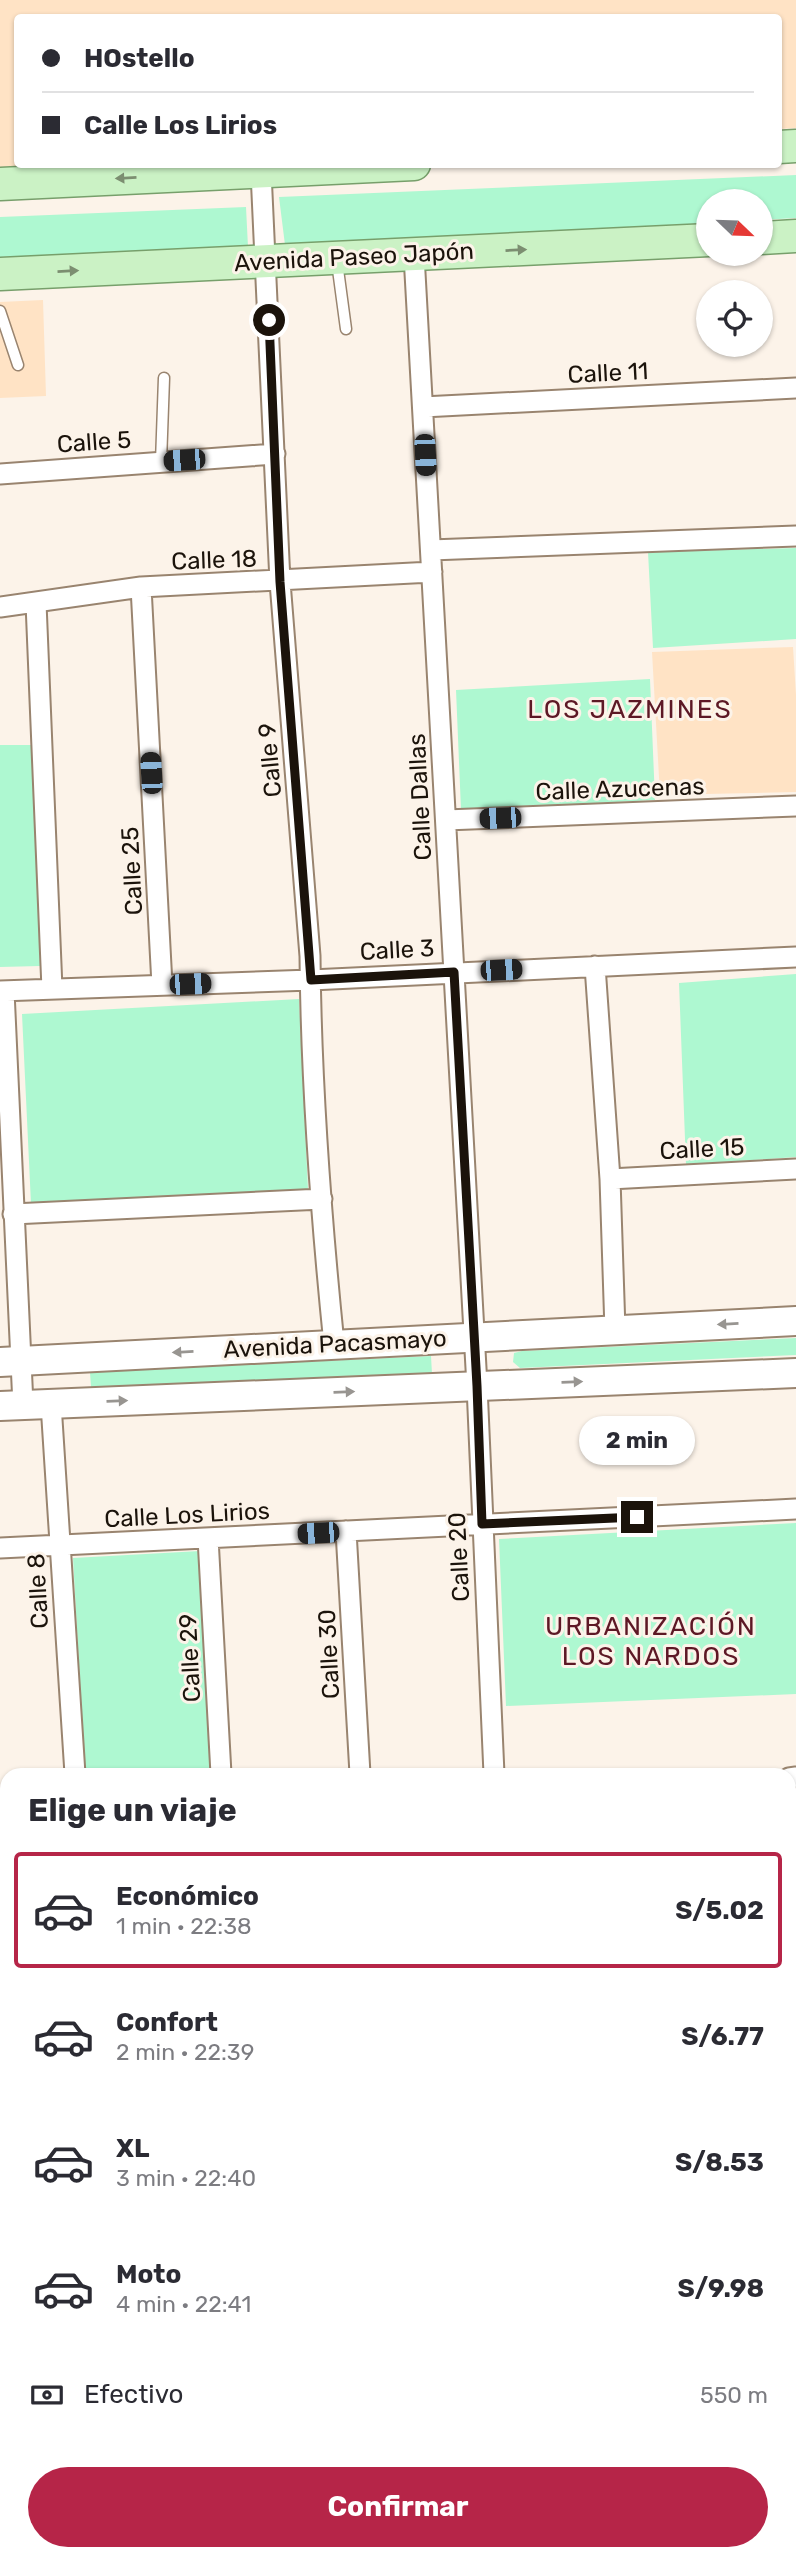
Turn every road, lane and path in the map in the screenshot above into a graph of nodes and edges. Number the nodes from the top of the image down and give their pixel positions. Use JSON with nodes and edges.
{"nodes":[{"id":1,"x":338,"y":168,"type":"edge"},
{"id":2,"x":261,"y":172,"type":"junction"},
{"id":3,"x":0,"y":184,"type":"edge"},
{"id":4,"x":796,"y":236,"type":"edge"},
{"id":5,"x":774,"y":237,"type":"edge"},
{"id":6,"x":696,"y":241,"type":"edge"},
{"id":7,"x":414,"y":254,"type":"junction"},
{"id":8,"x":336,"y":258,"type":"junction"},
{"id":9,"x":266,"y":262,"type":"junction"},
{"id":10,"x":0,"y":274,"type":"edge"},
{"id":11,"x":0,"y":311,"type":"edge"},
{"id":12,"x":346,"y":329,"type":"dead end"},
{"id":13,"x":18,"y":365,"type":"dead end"},
{"id":14,"x":164,"y":378,"type":"dead end"},
{"id":15,"x":796,"y":388,"type":"edge"},
{"id":16,"x":423,"y":407,"type":"junction"},
{"id":17,"x":275,"y":454,"type":"junction"},
{"id":18,"x":161,"y":462,"type":"junction"},
{"id":19,"x":0,"y":474,"type":"edge"},
{"id":20,"x":796,"y":536,"type":"edge"},
{"id":21,"x":431,"y":550,"type":"junction"},
{"id":22,"x":432,"y":572,"type":"junction"},
{"id":23,"x":280,"y":582,"type":"junction"},
{"id":24,"x":141,"y":587,"type":"junction"},
{"id":25,"x":36,"y":603,"type":"junction"},
{"id":26,"x":0,"y":607,"type":"edge"},
{"id":27,"x":796,"y":806,"type":"edge"},
{"id":28,"x":446,"y":820,"type":"junction"},
{"id":29,"x":796,"y":957,"type":"edge"},
{"id":30,"x":595,"y":966,"type":"junction"},
{"id":31,"x":454,"y":972,"type":"junction"},
{"id":32,"x":311,"y":980,"type":"junction"},
{"id":33,"x":162,"y":985,"type":"junction"},
{"id":34,"x":52,"y":989,"type":"junction"},
{"id":35,"x":2,"y":991,"type":"edge"},
{"id":36,"x":796,"y":1169,"type":"edge"},
{"id":37,"x":610,"y":1179,"type":"junction"},
{"id":38,"x":322,"y":1199,"type":"junction"},
{"id":39,"x":13,"y":1214,"type":"junction"},
{"id":40,"x":796,"y":1321,"type":"edge"},
{"id":41,"x":615,"y":1330,"type":"junction"},
{"id":42,"x":474,"y":1337,"type":"junction"},
{"id":43,"x":334,"y":1344,"type":"junction"},
{"id":44,"x":66,"y":1358,"type":"junction"},
{"id":45,"x":10,"y":1361,"type":"edge"},
{"id":46,"x":796,"y":1373,"type":"edge"},
{"id":47,"x":477,"y":1386,"type":"junction"},
{"id":48,"x":60,"y":1404,"type":"junction"},
{"id":49,"x":11,"y":1406,"type":"edge"},
{"id":50,"x":796,"y":1509,"type":"edge"},
{"id":51,"x":482,"y":1524,"type":"junction"},
{"id":52,"x":346,"y":1531,"type":"junction"},
{"id":53,"x":208,"y":1538,"type":"junction"},
{"id":54,"x":61,"y":1545,"type":"junction"},
{"id":55,"x":0,"y":1548,"type":"edge"},
{"id":56,"x":75,"y":1768,"type":"edge"},
{"id":57,"x":221,"y":1768,"type":"edge"},
{"id":58,"x":360,"y":1768,"type":"edge"},
{"id":59,"x":494,"y":1768,"type":"edge"}],
"edges":[{"from":1,"to":2,"type":"main road"},
{"from":2,"to":3,"type":"main road","one_way":true},
{"from":2,"to":9,"type":"street","name":"Calle 9"},
{"from":4,"to":5,"type":"main road"},
{"from":7,"to":6,"type":"main road","name":"Avenida Paseo Japón","one_way":true},
{"from":7,"to":8,"type":"main road","name":"Avenida Paseo Japón"},
{"from":7,"to":16,"type":"street","name":"Calle Dallas"},
{"from":8,"to":9,"type":"main road","name":"Avenida Paseo Japón"},
{"from":8,"to":12,"type":"lane"},
{"from":10,"to":9,"type":"main road","name":"Avenida Paseo Japón","one_way":true},
{"from":9,"to":17,"type":"street","name":"Calle 9"},
{"from":11,"to":13,"type":"lane"},
{"from":14,"to":18,"type":"lane"},
{"from":15,"to":16,"type":"street","name":"Calle 11"},
{"from":16,"to":21,"type":"street","name":"Calle Dallas"},
{"from":17,"to":18,"type":"street","name":"Calle 5"},
{"from":17,"to":23,"type":"street","name":"Calle 9"},
{"from":18,"to":19,"type":"street","name":"Calle 5"},
{"from":20,"to":21,"type":"street"},
{"from":21,"to":22,"type":"street","name":"Calle Dallas"},
{"from":22,"to":23,"type":"street","name":"Calle 18"},
{"from":22,"to":28,"type":"street","name":"Calle Dallas"},
{"from":23,"to":24,"type":"street","name":"Calle 18"},
{"from":23,"to":32,"type":"street","name":"Calle 9"},
{"from":24,"to":25,"type":"street","name":"Calle 18"},
{"from":24,"to":33,"type":"street","name":"Calle 25"},
{"from":25,"to":26,"type":"street","name":"Calle 18"},
{"from":25,"to":34,"type":"street"},
{"from":27,"to":28,"type":"street","name":"Calle Azucenas"},
{"from":28,"to":31,"type":"street","name":"Calle Dallas"},
{"from":29,"to":30,"type":"street","name":"Calle 3"},
{"from":30,"to":31,"type":"street","name":"Calle 3"},
{"from":30,"to":37,"type":"street"},
{"from":31,"to":32,"type":"street","name":"Calle 3"},
{"from":31,"to":42,"type":"street","name":"Calle Dallas"},
{"from":32,"to":33,"type":"street","name":"Calle 3"},
{"from":32,"to":38,"type":"street","name":"Calle 9"},
{"from":33,"to":34,"type":"street","name":"Calle 3"},
{"from":34,"to":35,"type":"street","name":"Calle 3"},
{"from":35,"to":39,"type":"street"},
{"from":36,"to":37,"type":"street","name":"Calle 15"},
{"from":37,"to":41,"type":"street"},
{"from":38,"to":39,"type":"street"},
{"from":38,"to":43,"type":"street","name":"Calle 9"},
{"from":39,"to":45,"type":"street"},
{"from":40,"to":41,"type":"main road","name":"Avenida Pacasmayo","one_way":true},
{"from":41,"to":42,"type":"main road","name":"Avenida Pacasmayo"},
{"from":42,"to":43,"type":"main road","name":"Avenida Pacasmayo"},
{"from":42,"to":47,"type":"street","name":"Calle 20"},
{"from":43,"to":44,"type":"main road","name":"Avenida Pacasmayo","one_way":true},
{"from":44,"to":45,"type":"main road","name":"Avenida Pacasmayo"},
{"from":44,"to":48,"type":"main road"},
{"from":45,"to":49,"type":"street"},
{"from":47,"to":46,"type":"main road","name":"Avenida Pacasmayo","one_way":true},
{"from":48,"to":47,"type":"main road","name":"Avenida Pacasmayo","one_way":true},
{"from":47,"to":51,"type":"street","name":"Calle 20"},
{"from":48,"to":49,"type":"main road","name":"Avenida Pacasmayo"},
{"from":48,"to":54,"type":"street","name":"Calle 8"},
{"from":50,"to":51,"type":"street","name":"Calle Los Lirios"},
{"from":51,"to":52,"type":"street","name":"Calle Los Lirios"},
{"from":51,"to":59,"type":"street","name":"Calle 20"},
{"from":52,"to":53,"type":"street","name":"Calle Los Lirios"},
{"from":52,"to":58,"type":"street","name":"Calle 30"},
{"from":53,"to":54,"type":"street","name":"Calle Los Lirios"},
{"from":53,"to":57,"type":"street","name":"Calle 29"},
{"from":54,"to":55,"type":"street","name":"Calle Los Lirios"},
{"from":54,"to":56,"type":"street","name":"Calle 8"}]}
